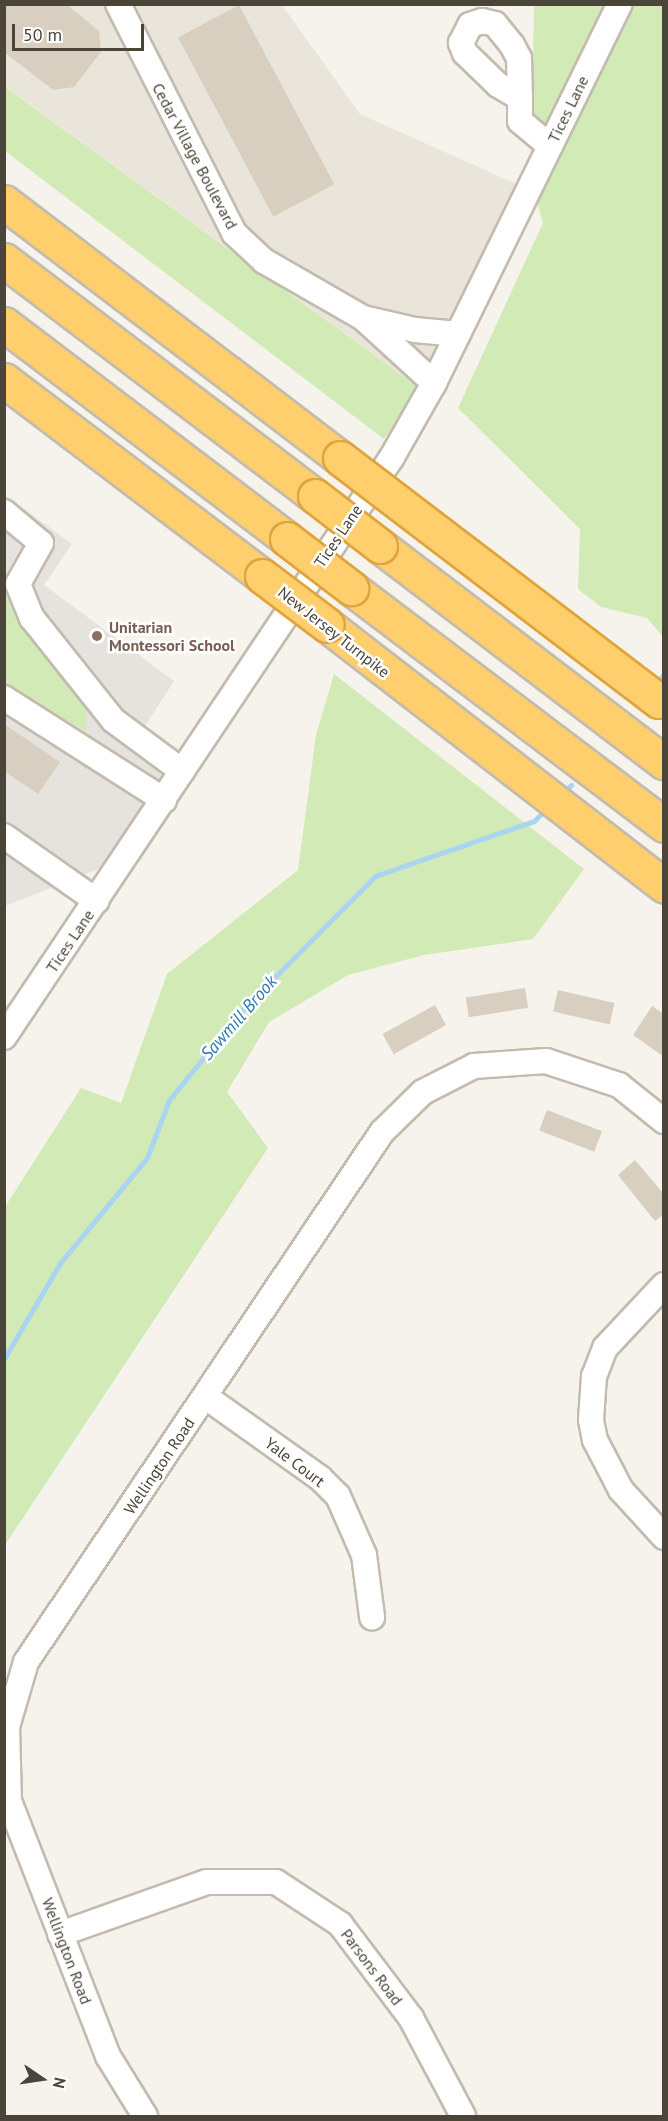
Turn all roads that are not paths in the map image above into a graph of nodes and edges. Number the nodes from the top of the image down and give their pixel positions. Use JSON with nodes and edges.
{"nodes":[{"id":1,"x":118,"y":4,"type":"edge"},
{"id":2,"x":620,"y":4,"type":"edge"},
{"id":3,"x":520,"y":98,"type":"dead end"},
{"id":4,"x":550,"y":146,"type":"junction"},
{"id":5,"x":4,"y":202,"type":"edge"},
{"id":6,"x":4,"y":260,"type":"edge"},
{"id":7,"x":363,"y":318,"type":"junction"},
{"id":8,"x":4,"y":324,"type":"edge"},
{"id":9,"x":458,"y":334,"type":"junction"},
{"id":10,"x":4,"y":380,"type":"edge"},
{"id":11,"x":434,"y":383,"type":"junction"},
{"id":12,"x":4,"y":512,"type":"edge"},
{"id":13,"x":11,"y":575,"type":"edge"},
{"id":14,"x":4,"y":698,"type":"edge"},
{"id":15,"x":661,"y":703,"type":"edge"},
{"id":16,"x":663,"y":762,"type":"edge"},
{"id":17,"x":182,"y":771,"type":"junction"},
{"id":18,"x":164,"y":800,"type":"junction"},
{"id":19,"x":663,"y":825,"type":"edge"},
{"id":20,"x":4,"y":836,"type":"edge"},
{"id":21,"x":663,"y":885,"type":"edge"},
{"id":22,"x":97,"y":901,"type":"junction"},
{"id":23,"x":4,"y":1037,"type":"edge"},
{"id":24,"x":663,"y":1121,"type":"edge"},
{"id":25,"x":663,"y":1285,"type":"edge"},
{"id":26,"x":206,"y":1397,"type":"junction"},
{"id":27,"x":663,"y":1537,"type":"edge"},
{"id":28,"x":372,"y":1617,"type":"dead end"},
{"id":29,"x":60,"y":1934,"type":"junction"},
{"id":30,"x":145,"y":2116,"type":"edge"},
{"id":31,"x":463,"y":2116,"type":"edge"}],
"edges":[{"from":1,"to":7,"type":"street","name":"Cedar Village Boulevard"},
{"from":2,"to":4,"type":"street","name":"Tices Lane"},
{"from":3,"to":4,"type":"street"},
{"from":4,"to":9,"type":"street","name":"Tices Lane"},
{"from":5,"to":15,"type":"highway","bridge":true},
{"from":6,"to":16,"type":"highway","bridge":true},
{"from":7,"to":9,"type":"street","name":"Cedar Village Boulevard"},
{"from":7,"to":11,"type":"street","name":"Cedar Village Boulevard"},
{"from":8,"to":19,"type":"highway","bridge":true},
{"from":9,"to":11,"type":"street","name":"Tices Lane"},
{"from":10,"to":21,"type":"highway","name":"New Jersey Turnpike","bridge":true},
{"from":11,"to":17,"type":"street","name":"Tices Lane"},
{"from":12,"to":13,"type":"street"},
{"from":13,"to":17,"type":"street"},
{"from":14,"to":18,"type":"street"},
{"from":17,"to":18,"type":"street","name":"Tices Lane"},
{"from":18,"to":22,"type":"street","name":"Tices Lane"},
{"from":20,"to":22,"type":"street"},
{"from":22,"to":23,"type":"street","name":"Tices Lane"},
{"from":24,"to":26,"type":"street","name":"Wellington Road"},
{"from":25,"to":27,"type":"street"},
{"from":26,"to":28,"type":"street","name":"Yale Court"},
{"from":26,"to":29,"type":"street","name":"Wellington Road"},
{"from":29,"to":30,"type":"street","name":"Wellington Road"},
{"from":29,"to":31,"type":"street","name":"Parsons Road"}]}
